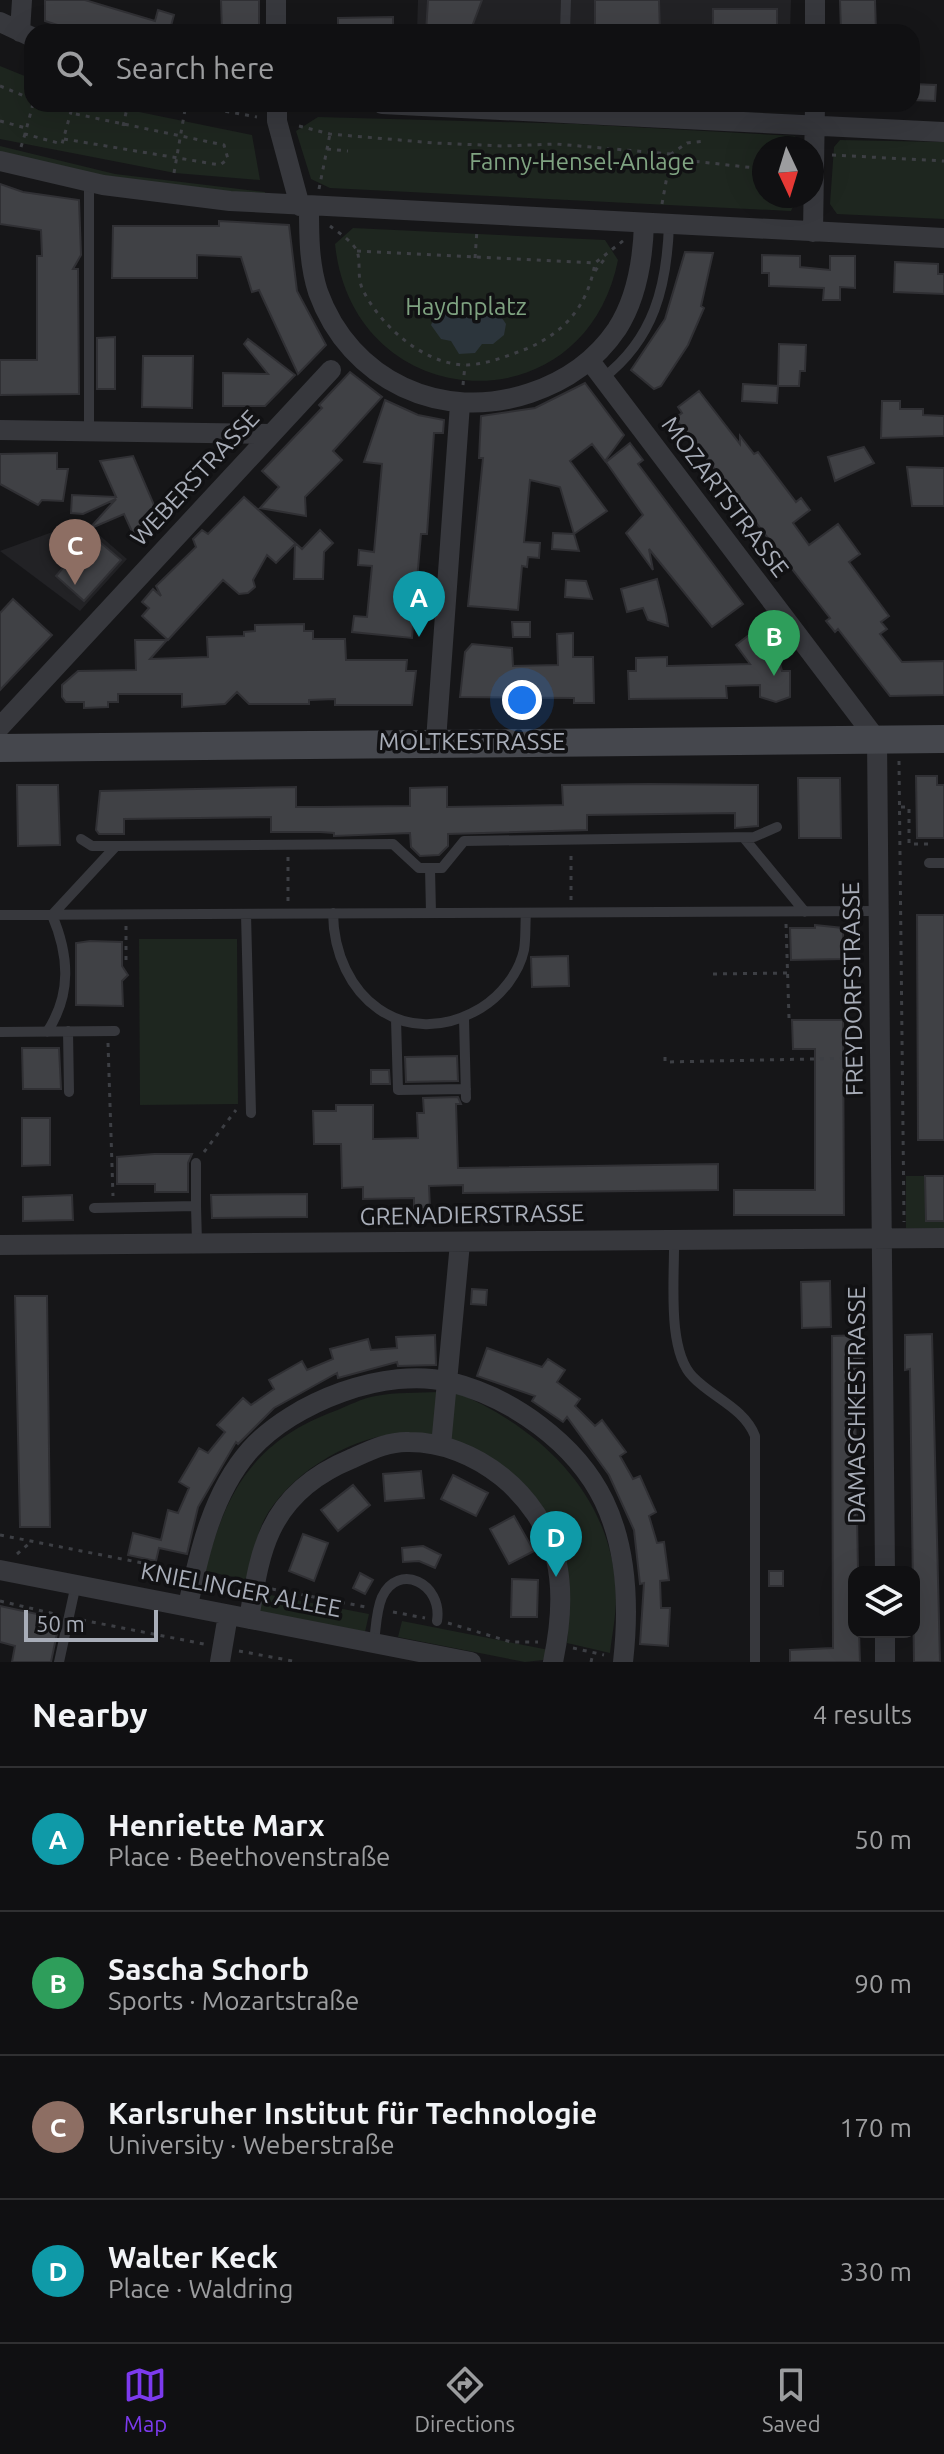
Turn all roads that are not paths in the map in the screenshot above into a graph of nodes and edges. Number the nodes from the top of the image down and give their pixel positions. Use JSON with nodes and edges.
{"nodes":[{"id":1,"x":22,"y":0,"type":"edge"},
{"id":2,"x":276,"y":0,"type":"edge"},
{"id":3,"x":566,"y":0,"type":"edge"},
{"id":4,"x":815,"y":0,"type":"edge"},
{"id":5,"x":0,"y":22,"type":"edge"},
{"id":6,"x":25,"y":24,"type":"edge"},
{"id":7,"x":276,"y":24,"type":"edge"},
{"id":8,"x":565,"y":24,"type":"edge"},
{"id":9,"x":815,"y":24,"type":"edge"},
{"id":10,"x":24,"y":34,"type":"edge"},
{"id":11,"x":277,"y":112,"type":"edge"},
{"id":12,"x":619,"y":112,"type":"edge"},
{"id":13,"x":815,"y":112,"type":"edge"},
{"id":14,"x":815,"y":126,"type":"junction"},
{"id":15,"x":944,"y":132,"type":"edge"},
{"id":16,"x":0,"y":161,"type":"edge"},
{"id":17,"x":89,"y":182,"type":"junction"},
{"id":18,"x":310,"y":207,"type":"junction"},
{"id":19,"x":665,"y":216,"type":"junction"},
{"id":20,"x":644,"y":223,"type":"junction"},
{"id":21,"x":813,"y":232,"type":"junction"},
{"id":22,"x":944,"y":238,"type":"edge"},
{"id":23,"x":340,"y":360,"type":"junction"},
{"id":24,"x":590,"y":361,"type":"junction"},
{"id":25,"x":603,"y":378,"type":"junction"},
{"id":26,"x":460,"y":404,"type":"junction"},
{"id":27,"x":0,"y":430,"type":"edge"},
{"id":28,"x":89,"y":430,"type":"junction"},
{"id":29,"x":271,"y":434,"type":"junction"},
{"id":30,"x":0,"y":727,"type":"edge"},
{"id":31,"x":944,"y":739,"type":"edge"},
{"id":32,"x":877,"y":740,"type":"junction"},
{"id":33,"x":436,"y":741,"type":"junction"},
{"id":34,"x":0,"y":748,"type":"edge"},
{"id":35,"x":777,"y":827,"type":"dead end"},
{"id":36,"x":744,"y":838,"type":"junction"},
{"id":37,"x":81,"y":839,"type":"dead end"},
{"id":38,"x":116,"y":846,"type":"junction"},
{"id":39,"x":929,"y":863,"type":"road end"},
{"id":40,"x":944,"y":863,"type":"edge"},
{"id":41,"x":430,"y":868,"type":"junction"},
{"id":42,"x":879,"y":911,"type":"junction"},
{"id":43,"x":805,"y":912,"type":"junction"},
{"id":44,"x":333,"y":913,"type":"junction"},
{"id":45,"x":431,"y":913,"type":"junction"},
{"id":46,"x":526,"y":913,"type":"junction"},
{"id":47,"x":246,"y":914,"type":"junction"},
{"id":48,"x":0,"y":915,"type":"edge"},
{"id":49,"x":52,"y":915,"type":"junction"},
{"id":50,"x":464,"y":1018,"type":"junction"},
{"id":51,"x":396,"y":1019,"type":"junction"},
{"id":52,"x":68,"y":1031,"type":"junction"},
{"id":53,"x":112,"y":1031,"type":"road end"},
{"id":54,"x":0,"y":1032,"type":"edge"},
{"id":55,"x":47,"y":1032,"type":"junction"},
{"id":56,"x":69,"y":1092,"type":"dead end"},
{"id":57,"x":251,"y":1113,"type":"dead end"},
{"id":58,"x":196,"y":1163,"type":"road end"},
{"id":59,"x":196,"y":1206,"type":"junction"},
{"id":60,"x":94,"y":1208,"type":"dead end"},
{"id":61,"x":674,"y":1238,"type":"junction"},
{"id":62,"x":882,"y":1238,"type":"junction"},
{"id":63,"x":944,"y":1238,"type":"edge"},
{"id":64,"x":197,"y":1243,"type":"junction"},
{"id":65,"x":460,"y":1243,"type":"junction"},
{"id":66,"x":0,"y":1245,"type":"edge"},
{"id":67,"x":447,"y":1381,"type":"junction"},
{"id":68,"x":441,"y":1446,"type":"junction"},
{"id":69,"x":885,"y":1566,"type":"edge"},
{"id":70,"x":0,"y":1570,"type":"edge"},
{"id":71,"x":76,"y":1584,"type":"junction"},
{"id":72,"x":188,"y":1606,"type":"junction"},
{"id":73,"x":228,"y":1615,"type":"junction"},
{"id":74,"x":249,"y":1619,"type":"junction"},
{"id":75,"x":437,"y":1621,"type":"road end"},
{"id":76,"x":885,"y":1638,"type":"edge"},
{"id":77,"x":374,"y":1642,"type":"junction"},
{"id":78,"x":555,"y":1653,"type":"edge"},
{"id":79,"x":220,"y":1655,"type":"edge"},
{"id":80,"x":409,"y":1656,"type":"edge"},
{"id":81,"x":623,"y":1661,"type":"edge"},
{"id":82,"x":59,"y":1662,"type":"edge"},
{"id":83,"x":471,"y":1662,"type":"edge"},
{"id":84,"x":755,"y":1662,"type":"edge"},
{"id":85,"x":885,"y":1662,"type":"edge"}],
"edges":[{"from":1,"to":6,"type":"street"},
{"from":2,"to":7,"type":"street"},
{"from":3,"to":8,"type":"lane"},
{"from":4,"to":9,"type":"street"},
{"from":5,"to":10,"type":"street"},
{"from":11,"to":18,"type":"street"},
{"from":12,"to":14,"type":"street"},
{"from":13,"to":14,"type":"street"},
{"from":14,"to":15,"type":"street"},
{"from":14,"to":21,"type":"street"},
{"from":16,"to":17,"type":"street"},
{"from":17,"to":18,"type":"street"},
{"from":17,"to":28,"type":"lane"},
{"from":18,"to":20,"type":"street"},
{"from":18,"to":23,"type":"street"},
{"from":19,"to":20,"type":"street"},
{"from":19,"to":21,"type":"street"},
{"from":19,"to":25,"type":"lane"},
{"from":20,"to":24,"type":"street"},
{"from":21,"to":22,"type":"street"},
{"from":23,"to":26,"type":"street"},
{"from":23,"to":29,"type":"street","name":"WEBERSTRASSE"},
{"from":24,"to":25,"type":"street","name":"MOZARTSTRASSE"},
{"from":24,"to":26,"type":"street"},
{"from":25,"to":32,"type":"street","name":"MOZARTSTRASSE"},
{"from":26,"to":33,"type":"street"},
{"from":27,"to":28,"type":"street"},
{"from":28,"to":29,"type":"street"},
{"from":29,"to":30,"type":"street","name":"WEBERSTRASSE"},
{"from":31,"to":32,"type":"main road","name":"MOLTKESTRASSE"},
{"from":32,"to":33,"type":"main road","name":"MOLTKESTRASSE"},
{"from":32,"to":42,"type":"street","name":"FREYDORFSTRASSE"},
{"from":33,"to":34,"type":"main road","name":"MOLTKESTRASSE"},
{"from":35,"to":36,"type":"lane"},
{"from":36,"to":41,"type":"lane"},
{"from":36,"to":43,"type":"lane"},
{"from":37,"to":38,"type":"lane"},
{"from":38,"to":41,"type":"lane"},
{"from":38,"to":49,"type":"lane"},
{"from":39,"to":40,"type":"lane"},
{"from":41,"to":45,"type":"lane"},
{"from":42,"to":43,"type":"lane"},
{"from":42,"to":62,"type":"street","name":"FREYDORFSTRASSE"},
{"from":43,"to":46,"type":"lane"},
{"from":44,"to":45,"type":"lane"},
{"from":44,"to":47,"type":"lane"},
{"from":44,"to":51,"type":"lane"},
{"from":45,"to":46,"type":"lane"},
{"from":46,"to":50,"type":"lane"},
{"from":47,"to":49,"type":"lane"},
{"from":47,"to":57,"type":"lane"},
{"from":48,"to":49,"type":"lane"},
{"from":49,"to":55,"type":"lane"},
{"from":50,"to":51,"type":"lane"},
{"from":50,"to":51,"type":"lane"},
{"from":52,"to":53,"type":"lane"},
{"from":52,"to":55,"type":"lane"},
{"from":52,"to":56,"type":"lane"},
{"from":54,"to":55,"type":"lane"},
{"from":58,"to":59,"type":"lane"},
{"from":59,"to":60,"type":"lane"},
{"from":59,"to":64,"type":"lane"},
{"from":61,"to":62,"type":"street","name":"GRENADIERSTRASSE"},
{"from":61,"to":65,"type":"street","name":"GRENADIERSTRASSE"},
{"from":61,"to":84,"type":"lane"},
{"from":62,"to":63,"type":"street","name":"GRENADIERSTRASSE"},
{"from":62,"to":69,"type":"street","name":"DAMASCHKESTRASSE"},
{"from":64,"to":65,"type":"street","name":"GRENADIERSTRASSE"},
{"from":64,"to":66,"type":"street","name":"GRENADIERSTRASSE"},
{"from":65,"to":67,"type":"street"},
{"from":67,"to":68,"type":"street"},
{"from":67,"to":72,"type":"street"},
{"from":67,"to":81,"type":"street"},
{"from":68,"to":74,"type":"street"},
{"from":68,"to":78,"type":"street"},
{"from":70,"to":71,"type":"street","name":"KNIELINGER ALLEE"},
{"from":71,"to":72,"type":"street","name":"KNIELINGER ALLEE"},
{"from":71,"to":82,"type":"lane"},
{"from":72,"to":73,"type":"street","name":"KNIELINGER ALLEE"},
{"from":73,"to":74,"type":"street","name":"KNIELINGER ALLEE"},
{"from":73,"to":79,"type":"street"},
{"from":74,"to":77,"type":"street","name":"KNIELINGER ALLEE"},
{"from":75,"to":77,"type":"lane"},
{"from":76,"to":85,"type":"street"},
{"from":77,"to":80,"type":"street","name":"KNIELINGER ALLEE"},
{"from":80,"to":83,"type":"street","name":"KNIELINGER ALLEE"}]}
